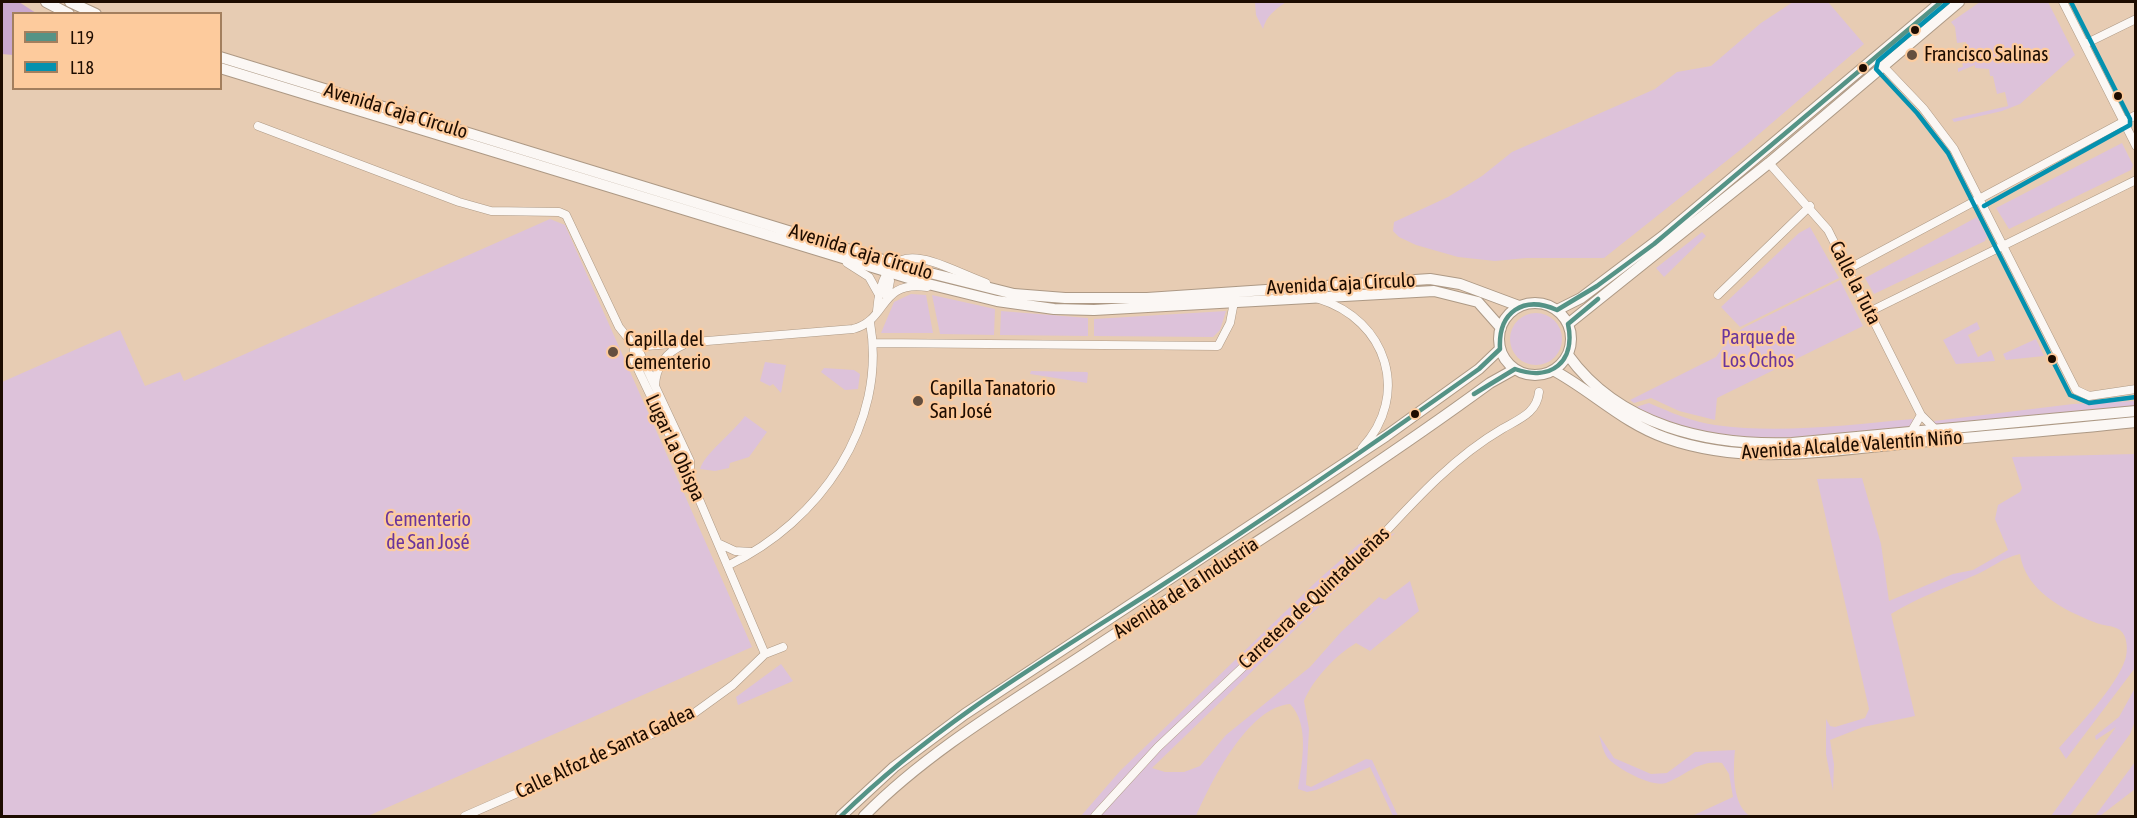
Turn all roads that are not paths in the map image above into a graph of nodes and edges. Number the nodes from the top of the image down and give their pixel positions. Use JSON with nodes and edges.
{"nodes":[{"id":1,"x":46,"y":2,"type":"edge"},
{"id":2,"x":70,"y":2,"type":"edge"},
{"id":3,"x":1941,"y":2,"type":"edge"},
{"id":4,"x":1959,"y":2,"type":"edge"},
{"id":5,"x":2063,"y":2,"type":"edge"},
{"id":6,"x":65,"y":12,"type":"edge"},
{"id":7,"x":92,"y":12,"type":"edge"},
{"id":8,"x":2136,"y":19,"type":"edge"},
{"id":9,"x":2085,"y":45,"type":"junction"},
{"id":10,"x":222,"y":58,"type":"edge"},
{"id":11,"x":1883,"y":66,"type":"junction"},
{"id":12,"x":222,"y":69,"type":"edge"},
{"id":13,"x":2136,"y":115,"type":"edge"},
{"id":14,"x":2123,"y":122,"type":"junction"},
{"id":15,"x":258,"y":126,"type":"dead end"},
{"id":16,"x":2136,"y":146,"type":"edge"},
{"id":17,"x":1769,"y":163,"type":"junction"},
{"id":18,"x":2136,"y":180,"type":"edge"},
{"id":19,"x":1980,"y":199,"type":"junction"},
{"id":20,"x":1810,"y":206,"type":"junction"},
{"id":21,"x":2003,"y":246,"type":"junction"},
{"id":22,"x":838,"y":257,"type":"junction"},
{"id":23,"x":891,"y":262,"type":"junction"},
{"id":24,"x":1848,"y":269,"type":"junction"},
{"id":25,"x":889,"y":272,"type":"junction"},
{"id":26,"x":964,"y":294,"type":"junction"},
{"id":27,"x":1718,"y":295,"type":"dead end"},
{"id":28,"x":883,"y":296,"type":"junction"},
{"id":29,"x":1312,"y":297,"type":"junction"},
{"id":30,"x":1234,"y":302,"type":"junction"},
{"id":31,"x":1519,"y":306,"type":"junction"},
{"id":32,"x":1557,"y":310,"type":"junction"},
{"id":33,"x":1869,"y":312,"type":"junction"},
{"id":34,"x":870,"y":322,"type":"junction"},
{"id":35,"x":1568,"y":324,"type":"junction"},
{"id":36,"x":1501,"y":328,"type":"junction"},
{"id":37,"x":873,"y":343,"type":"junction"},
{"id":38,"x":687,"y":344,"type":"junction"},
{"id":39,"x":633,"y":347,"type":"junction"},
{"id":40,"x":1500,"y":349,"type":"junction"},
{"id":41,"x":1568,"y":355,"type":"junction"},
{"id":42,"x":1515,"y":369,"type":"junction"},
{"id":43,"x":1553,"y":370,"type":"junction"},
{"id":44,"x":655,"y":387,"type":"junction"},
{"id":45,"x":2136,"y":389,"type":"edge"},
{"id":46,"x":1539,"y":392,"type":"dead end"},
{"id":47,"x":2136,"y":411,"type":"edge"},
{"id":48,"x":1921,"y":415,"type":"junction"},
{"id":49,"x":2136,"y":422,"type":"edge"},
{"id":50,"x":1936,"y":430,"type":"junction"},
{"id":51,"x":1911,"y":432,"type":"junction"},
{"id":52,"x":690,"y":477,"type":"junction"},
{"id":53,"x":1294,"y":498,"type":"junction"},
{"id":54,"x":720,"y":543,"type":"junction"},
{"id":55,"x":753,"y":552,"type":"junction"},
{"id":56,"x":729,"y":565,"type":"junction"},
{"id":57,"x":783,"y":647,"type":"dead end"},
{"id":58,"x":765,"y":654,"type":"junction"},
{"id":59,"x":465,"y":816,"type":"edge"},
{"id":60,"x":841,"y":816,"type":"edge"},
{"id":61,"x":864,"y":816,"type":"edge"},
{"id":62,"x":1095,"y":816,"type":"edge"}],
"edges":[{"from":1,"to":6,"type":"main road"},
{"from":2,"to":7,"type":"main road"},
{"from":3,"to":32,"type":"main road"},
{"from":4,"to":11,"type":"main road"},
{"from":5,"to":9,"type":"street"},
{"from":8,"to":9,"type":"street"},
{"from":9,"to":14,"type":"street"},
{"from":10,"to":23,"type":"main road","name":"Avenida Caja Círculo"},
{"from":11,"to":17,"type":"main road"},
{"from":11,"to":19,"type":"street"},
{"from":12,"to":22,"type":"main road","name":"Avenida Caja Círculo"},
{"from":13,"to":14,"type":"street"},
{"from":14,"to":16,"type":"street"},
{"from":14,"to":19,"type":"street"},
{"from":15,"to":39,"type":"street","name":"Lugar La Obispa"},
{"from":17,"to":20,"type":"street","name":"Calle la Tuta"},
{"from":17,"to":35,"type":"main road"},
{"from":18,"to":21,"type":"street"},
{"from":19,"to":21,"type":"street"},
{"from":19,"to":24,"type":"street"},
{"from":20,"to":24,"type":"street","name":"Calle la Tuta"},
{"from":20,"to":27,"type":"street"},
{"from":21,"to":33,"type":"street"},
{"from":21,"to":45,"type":"street"},
{"from":22,"to":25,"type":"main road","name":"Avenida Caja Círculo"},
{"from":22,"to":28,"type":"street"},
{"from":23,"to":25,"type":"street"},
{"from":23,"to":31,"type":"main road","name":"Avenida Caja Círculo"},
{"from":24,"to":33,"type":"street","name":"Calle la Tuta"},
{"from":25,"to":26,"type":"main road","name":"Avenida Caja Círculo"},
{"from":25,"to":28,"type":"street"},
{"from":26,"to":28,"type":"street"},
{"from":26,"to":30,"type":"main road","name":"Avenida Caja Círculo"},
{"from":28,"to":34,"type":"street"},
{"from":29,"to":30,"type":"main road","name":"Avenida Caja Círculo"},
{"from":29,"to":36,"type":"main road","name":"Avenida Caja Círculo"},
{"from":29,"to":53,"type":"street","name":"Avenida de la Industria"},
{"from":30,"to":37,"type":"street"},
{"from":31,"to":32,"type":"main road"},
{"from":31,"to":36,"type":"main road"},
{"from":32,"to":35,"type":"main road"},
{"from":33,"to":48,"type":"street","name":"Calle la Tuta"},
{"from":34,"to":37,"type":"street"},
{"from":34,"to":38,"type":"street"},
{"from":35,"to":41,"type":"main road"},
{"from":36,"to":40,"type":"main road"},
{"from":37,"to":55,"type":"street"},
{"from":38,"to":39,"type":"street"},
{"from":38,"to":44,"type":"street"},
{"from":39,"to":44,"type":"street"},
{"from":39,"to":52,"type":"street","name":"Lugar La Obispa"},
{"from":40,"to":42,"type":"main road"},
{"from":40,"to":53,"type":"main road","name":"Avenida de la Industria"},
{"from":41,"to":43,"type":"main road"},
{"from":41,"to":51,"type":"main road","name":"Avenida Alcalde Valentín Niño"},
{"from":42,"to":43,"type":"main road"},
{"from":42,"to":61,"type":"main road","name":"Avenida de la Industria"},
{"from":43,"to":49,"type":"main road","name":"Avenida Alcalde Valentín Niño"},
{"from":44,"to":52,"type":"street"},
{"from":46,"to":62,"type":"street","name":"Carretera de Quintadueñas"},
{"from":47,"to":50,"type":"main road","name":"Avenida Alcalde Valentín Niño"},
{"from":48,"to":50,"type":"street","name":"Calle la Tuta"},
{"from":48,"to":51,"type":"street"},
{"from":50,"to":51,"type":"main road","name":"Avenida Alcalde Valentín Niño"},
{"from":52,"to":54,"type":"street","name":"Lugar La Obispa"},
{"from":53,"to":60,"type":"main road","name":"Avenida de la Industria"},
{"from":54,"to":55,"type":"street"},
{"from":54,"to":56,"type":"street","name":"Lugar La Obispa"},
{"from":55,"to":56,"type":"street"},
{"from":56,"to":58,"type":"street","name":"Lugar La Obispa"},
{"from":57,"to":58,"type":"street"},
{"from":58,"to":59,"type":"street","name":"Calle Alfoz de Santa Gadea"}]}
